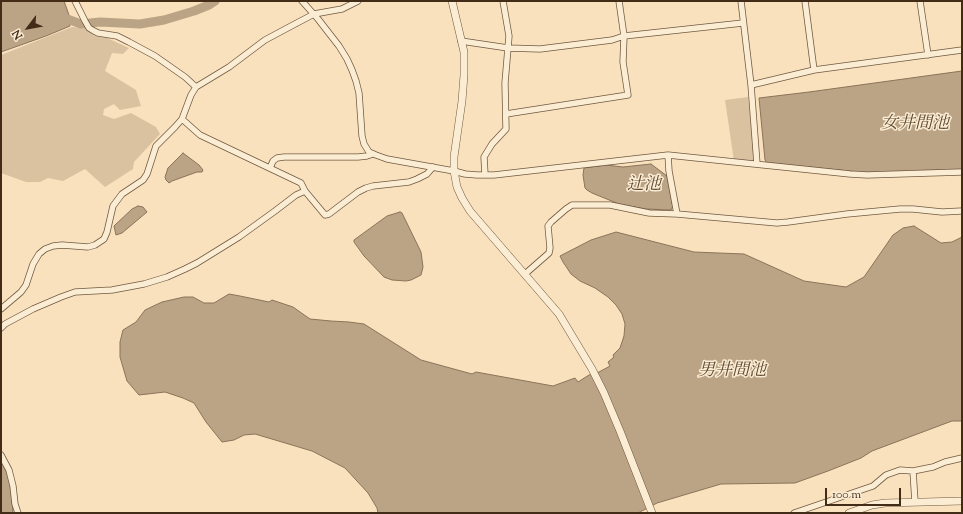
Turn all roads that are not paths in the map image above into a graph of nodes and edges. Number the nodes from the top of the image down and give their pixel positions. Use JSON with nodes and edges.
{"nodes":[{"id":1,"x":75,"y":1,"type":"edge"},
{"id":2,"x":302,"y":1,"type":"edge"},
{"id":3,"x":358,"y":1,"type":"edge"},
{"id":4,"x":452,"y":1,"type":"edge"},
{"id":5,"x":503,"y":1,"type":"edge"},
{"id":6,"x":619,"y":1,"type":"edge"},
{"id":7,"x":741,"y":1,"type":"edge"},
{"id":8,"x":805,"y":1,"type":"edge"},
{"id":9,"x":920,"y":1,"type":"edge"},
{"id":10,"x":314,"y":14,"type":"junction"},
{"id":11,"x":743,"y":22,"type":"junction"},
{"id":12,"x":624,"y":36,"type":"junction"},
{"id":13,"x":461,"y":41,"type":"junction"},
{"id":14,"x":508,"y":48,"type":"junction"},
{"id":15,"x":962,"y":50,"type":"edge"},
{"id":16,"x":928,"y":55,"type":"junction"},
{"id":17,"x":814,"y":70,"type":"junction"},
{"id":18,"x":751,"y":85,"type":"junction"},
{"id":19,"x":196,"y":87,"type":"junction"},
{"id":20,"x":506,"y":114,"type":"junction"},
{"id":21,"x":182,"y":119,"type":"junction"},
{"id":22,"x":373,"y":154,"type":"junction"},
{"id":23,"x":668,"y":155,"type":"junction"},
{"id":24,"x":757,"y":164,"type":"junction"},
{"id":25,"x":433,"y":167,"type":"junction"},
{"id":26,"x":270,"y":168,"type":"junction"},
{"id":27,"x":454,"y":171,"type":"junction"},
{"id":28,"x":962,"y":172,"type":"edge"},
{"id":29,"x":484,"y":175,"type":"junction"},
{"id":30,"x":305,"y":191,"type":"junction"},
{"id":31,"x":962,"y":211,"type":"edge"},
{"id":32,"x":677,"y":214,"type":"junction"},
{"id":33,"x":525,"y":274,"type":"junction"},
{"id":34,"x":1,"y":309,"type":"edge"},
{"id":35,"x":1,"y":328,"type":"edge"},
{"id":36,"x":1,"y":455,"type":"edge"},
{"id":37,"x":962,"y":458,"type":"edge"},
{"id":38,"x":913,"y":471,"type":"junction"},
{"id":39,"x":962,"y":501,"type":"edge"},
{"id":40,"x":915,"y":502,"type":"junction"},
{"id":41,"x":18,"y":513,"type":"edge"},
{"id":42,"x":652,"y":513,"type":"edge"},
{"id":43,"x":794,"y":513,"type":"edge"},
{"id":44,"x":849,"y":513,"type":"edge"}],
"edges":[{"from":1,"to":19,"type":"street"},
{"from":2,"to":10,"type":"street"},
{"from":3,"to":10,"type":"street"},
{"from":4,"to":13,"type":"street"},
{"from":5,"to":14,"type":"street"},
{"from":6,"to":12,"type":"street"},
{"from":7,"to":11,"type":"street"},
{"from":8,"to":17,"type":"street"},
{"from":9,"to":16,"type":"street"},
{"from":10,"to":19,"type":"street"},
{"from":10,"to":22,"type":"street"},
{"from":11,"to":12,"type":"street"},
{"from":11,"to":18,"type":"street"},
{"from":12,"to":14,"type":"street"},
{"from":12,"to":20,"type":"street"},
{"from":13,"to":14,"type":"street"},
{"from":13,"to":27,"type":"street"},
{"from":14,"to":20,"type":"street"},
{"from":15,"to":16,"type":"street"},
{"from":16,"to":17,"type":"street"},
{"from":17,"to":18,"type":"street"},
{"from":18,"to":24,"type":"street"},
{"from":19,"to":21,"type":"street"},
{"from":20,"to":29,"type":"street"},
{"from":21,"to":26,"type":"street"},
{"from":21,"to":34,"type":"street"},
{"from":22,"to":25,"type":"street"},
{"from":22,"to":26,"type":"street"},
{"from":23,"to":24,"type":"street"},
{"from":23,"to":29,"type":"street"},
{"from":23,"to":32,"type":"street"},
{"from":24,"to":28,"type":"street"},
{"from":25,"to":27,"type":"street"},
{"from":25,"to":30,"type":"street"},
{"from":26,"to":30,"type":"street"},
{"from":27,"to":29,"type":"street"},
{"from":27,"to":33,"type":"street"},
{"from":30,"to":35,"type":"street"},
{"from":31,"to":32,"type":"street"},
{"from":32,"to":33,"type":"street"},
{"from":33,"to":42,"type":"street"},
{"from":36,"to":41,"type":"street"},
{"from":37,"to":38,"type":"street"},
{"from":38,"to":40,"type":"street"},
{"from":38,"to":43,"type":"street"},
{"from":39,"to":40,"type":"street"},
{"from":40,"to":44,"type":"street"}]}
